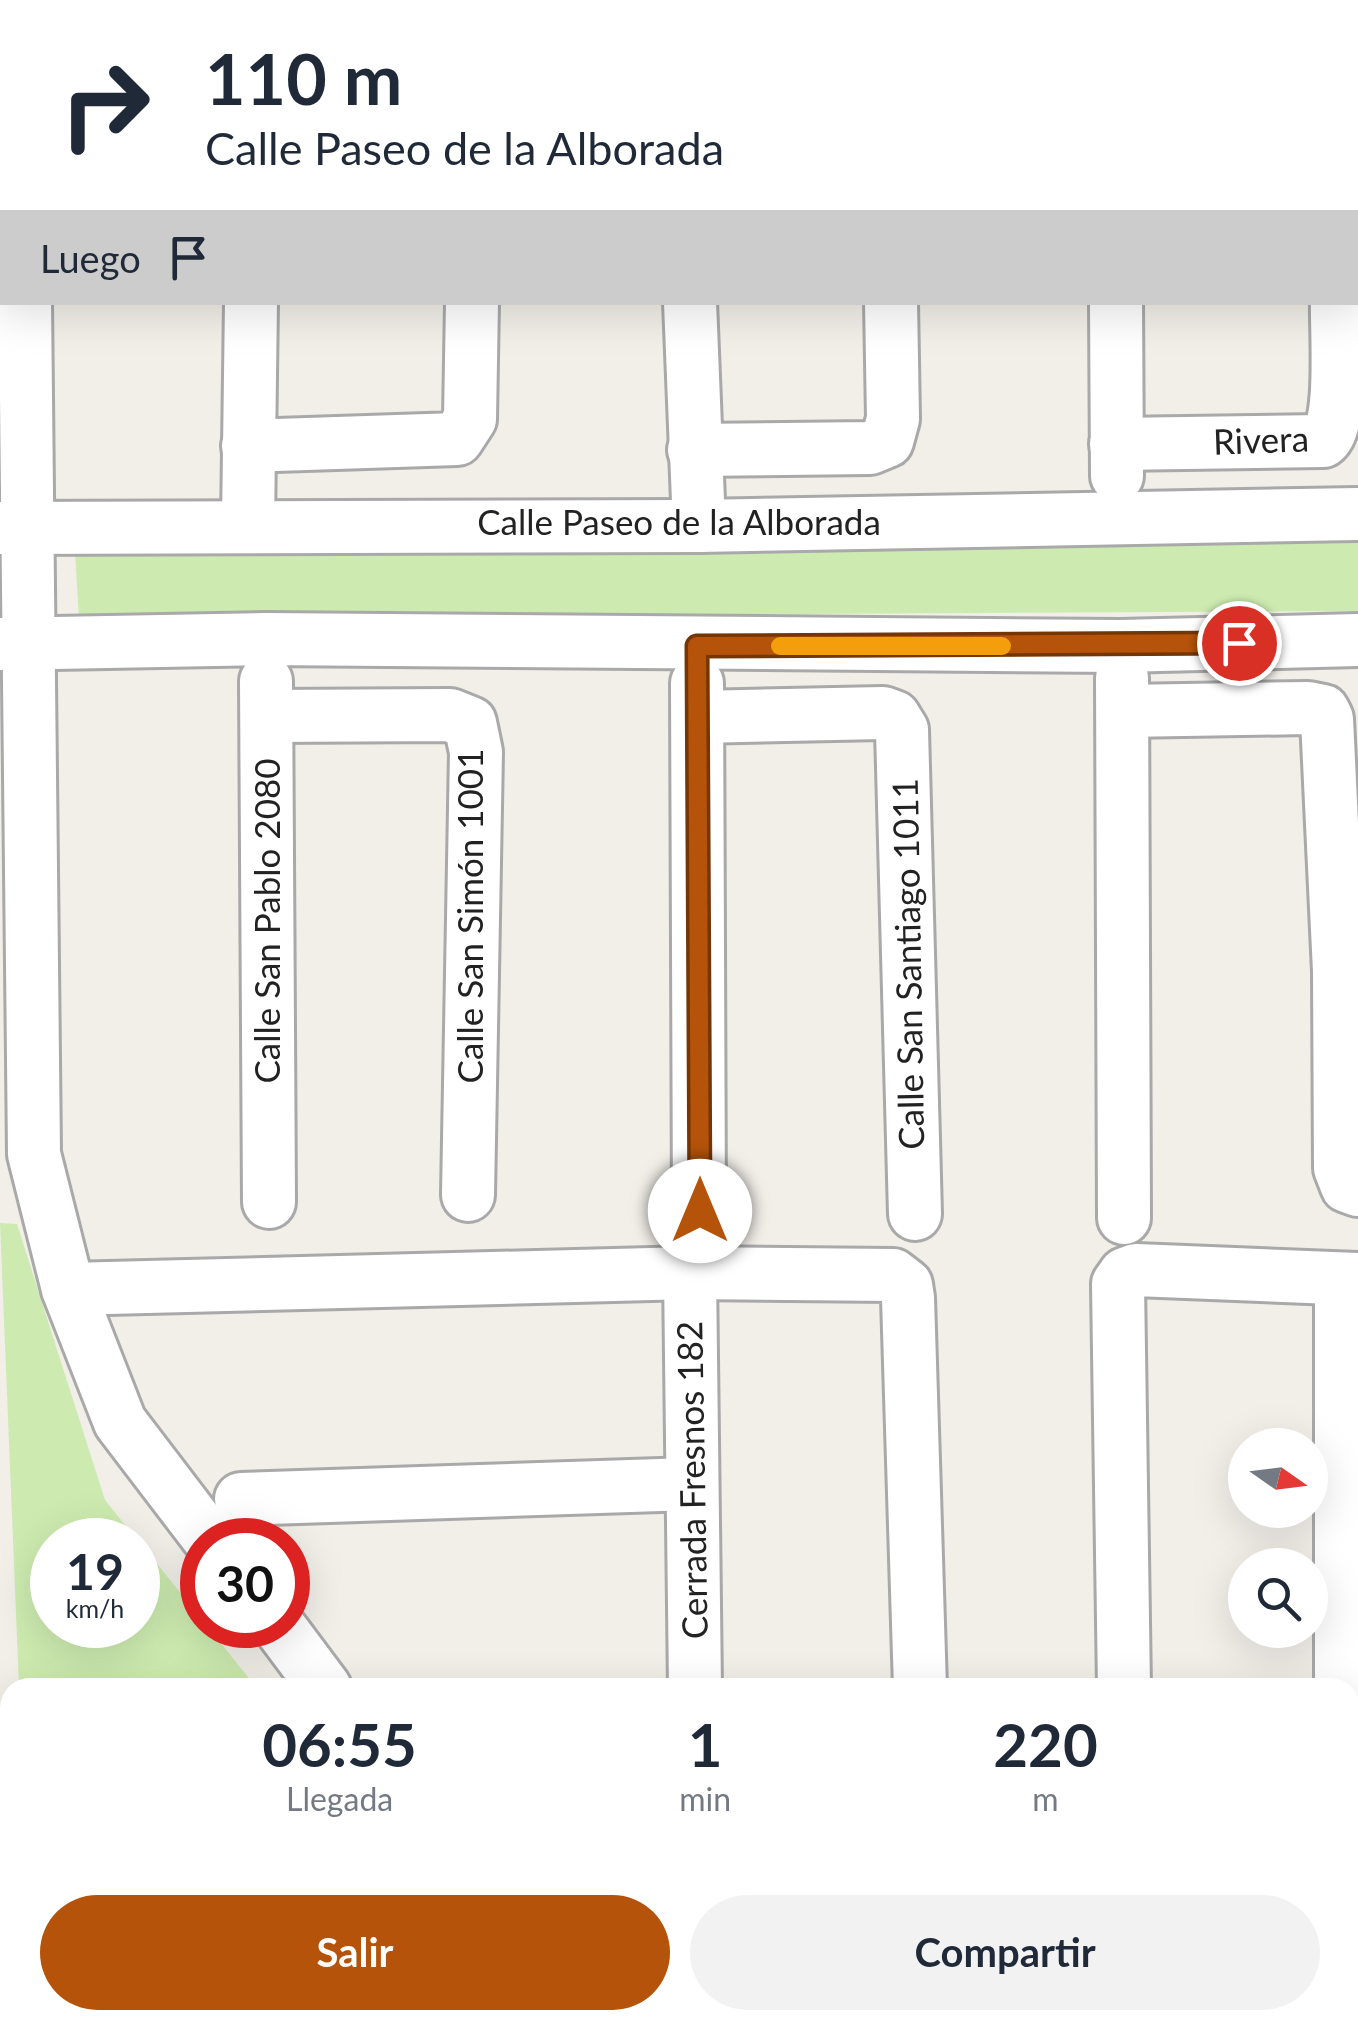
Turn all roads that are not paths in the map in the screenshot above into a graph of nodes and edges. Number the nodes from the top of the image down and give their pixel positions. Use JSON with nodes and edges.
{"nodes":[{"id":1,"x":26,"y":305,"type":"edge"},
{"id":2,"x":252,"y":305,"type":"edge"},
{"id":3,"x":472,"y":305,"type":"edge"},
{"id":4,"x":690,"y":305,"type":"edge"},
{"id":5,"x":891,"y":305,"type":"edge"},
{"id":6,"x":1116,"y":305,"type":"edge"},
{"id":7,"x":1336,"y":305,"type":"edge"},
{"id":8,"x":1116,"y":444,"type":"junction"},
{"id":9,"x":248,"y":446,"type":"junction"},
{"id":10,"x":694,"y":450,"type":"junction"},
{"id":11,"x":1358,"y":514,"type":"edge"},
{"id":12,"x":1117,"y":517,"type":"junction"},
{"id":13,"x":248,"y":524,"type":"junction"},
{"id":14,"x":699,"y":526,"type":"junction"},
{"id":15,"x":13,"y":527,"type":"edge"},
{"id":16,"x":265,"y":640,"type":"junction"},
{"id":17,"x":1358,"y":640,"type":"edge"},
{"id":18,"x":13,"y":644,"type":"edge"},
{"id":19,"x":697,"y":646,"type":"junction"},
{"id":20,"x":1120,"y":646,"type":"junction"},
{"id":21,"x":1124,"y":711,"type":"junction"},
{"id":22,"x":268,"y":716,"type":"junction"},
{"id":23,"x":698,"y":716,"type":"junction"},
{"id":24,"x":1349,"y":971,"type":"edge"},
{"id":25,"x":17,"y":1154,"type":"edge"},
{"id":26,"x":1352,"y":1188,"type":"edge"},
{"id":27,"x":468,"y":1195,"type":"dead end"},
{"id":28,"x":269,"y":1202,"type":"dead end"},
{"id":29,"x":700,"y":1211,"type":"dead end"},
{"id":30,"x":914,"y":1214,"type":"dead end"},
{"id":31,"x":1124,"y":1218,"type":"dead end"},
{"id":32,"x":690,"y":1273,"type":"junction"},
{"id":33,"x":1349,"y":1279,"type":"edge"},
{"id":34,"x":68,"y":1289,"type":"junction"},
{"id":35,"x":692,"y":1484,"type":"junction"},
{"id":36,"x":224,"y":1518,"type":"edge"},
{"id":37,"x":252,"y":1518,"type":"edge"},
{"id":38,"x":295,"y":1648,"type":"edge"},
{"id":39,"x":318,"y":1678,"type":"edge"},
{"id":40,"x":695,"y":1678,"type":"edge"},
{"id":41,"x":920,"y":1678,"type":"edge"},
{"id":42,"x":1124,"y":1678,"type":"edge"},
{"id":43,"x":1342,"y":1678,"type":"edge"}],
"edges":[{"from":1,"to":15,"type":"street"},
{"from":2,"to":9,"type":"street"},
{"from":3,"to":9,"type":"street"},
{"from":4,"to":10,"type":"street"},
{"from":5,"to":10,"type":"street"},
{"from":6,"to":8,"type":"street"},
{"from":7,"to":8,"type":"street","name":"Rivera"},
{"from":8,"to":12,"type":"street"},
{"from":9,"to":13,"type":"street"},
{"from":10,"to":14,"type":"street"},
{"from":11,"to":12,"type":"street","name":"Calle Paseo de la Alborada"},
{"from":12,"to":14,"type":"street","name":"Calle Paseo de la Alborada"},
{"from":13,"to":14,"type":"street","name":"Calle Paseo de la Alborada"},
{"from":13,"to":15,"type":"street","name":"Calle Paseo de la Alborada"},
{"from":15,"to":18,"type":"street"},
{"from":16,"to":18,"type":"street"},
{"from":16,"to":19,"type":"street"},
{"from":16,"to":22,"type":"street","name":"Calle San Pablo 2080"},
{"from":17,"to":20,"type":"street"},
{"from":18,"to":25,"type":"street"},
{"from":19,"to":20,"type":"street"},
{"from":19,"to":23,"type":"street"},
{"from":20,"to":21,"type":"street"},
{"from":21,"to":24,"type":"street"},
{"from":21,"to":31,"type":"street"},
{"from":22,"to":27,"type":"street","name":"Calle San Simón 1001"},
{"from":22,"to":28,"type":"street","name":"Calle San Pablo 2080"},
{"from":23,"to":29,"type":"street"},
{"from":23,"to":30,"type":"street","name":"Calle San Santiago 1011"},
{"from":24,"to":26,"type":"street"},
{"from":25,"to":34,"type":"street"},
{"from":32,"to":34,"type":"street"},
{"from":32,"to":35,"type":"street","name":"Cerrada Fresnos 182"},
{"from":32,"to":41,"type":"street"},
{"from":33,"to":42,"type":"street"},
{"from":33,"to":43,"type":"street"},
{"from":34,"to":36,"type":"street"},
{"from":35,"to":37,"type":"street"},
{"from":35,"to":40,"type":"street","name":"Cerrada Fresnos 182"},
{"from":38,"to":39,"type":"street"}]}
